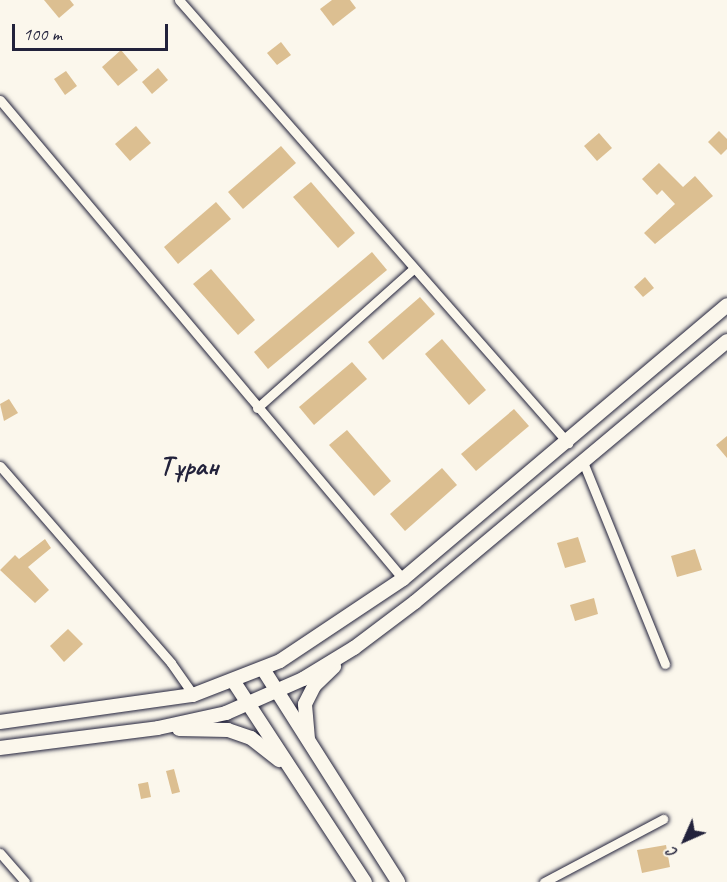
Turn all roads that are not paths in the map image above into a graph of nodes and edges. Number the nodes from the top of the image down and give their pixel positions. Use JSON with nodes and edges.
{"nodes":[{"id":1,"x":179,"y":0,"type":"edge"},
{"id":2,"x":0,"y":100,"type":"edge"},
{"id":3,"x":414,"y":268,"type":"junction"},
{"id":4,"x":727,"y":305,"type":"edge"},
{"id":5,"x":727,"y":341,"type":"edge"},
{"id":6,"x":257,"y":408,"type":"junction"},
{"id":7,"x":568,"y":443,"type":"junction"},
{"id":8,"x":583,"y":462,"type":"junction"},
{"id":9,"x":0,"y":466,"type":"edge"},
{"id":10,"x":403,"y":579,"type":"junction"},
{"id":11,"x":354,"y":648,"type":"junction"},
{"id":12,"x":665,"y":664,"type":"dead end"},
{"id":13,"x":263,"y":669,"type":"junction"},
{"id":14,"x":234,"y":682,"type":"junction"},
{"id":15,"x":277,"y":693,"type":"junction"},
{"id":16,"x":193,"y":695,"type":"junction"},
{"id":17,"x":250,"y":705,"type":"junction"},
{"id":18,"x":0,"y":722,"type":"edge"},
{"id":19,"x":158,"y":728,"type":"junction"},
{"id":20,"x":310,"y":747,"type":"junction"},
{"id":21,"x":0,"y":748,"type":"edge"},
{"id":22,"x":300,"y":783,"type":"junction"},
{"id":23,"x":663,"y":819,"type":"dead end"},
{"id":24,"x":0,"y":853,"type":"edge"},
{"id":25,"x":25,"y":882,"type":"edge"},
{"id":26,"x":365,"y":882,"type":"edge"},
{"id":27,"x":398,"y":882,"type":"edge"},
{"id":28,"x":544,"y":882,"type":"edge"}],
"edges":[{"from":1,"to":3,"type":"street"},
{"from":2,"to":6,"type":"street"},
{"from":3,"to":6,"type":"street"},
{"from":3,"to":7,"type":"street"},
{"from":4,"to":7,"type":"main road"},
{"from":5,"to":8,"type":"main road"},
{"from":6,"to":10,"type":"street"},
{"from":7,"to":10,"type":"main road"},
{"from":8,"to":11,"type":"main road"},
{"from":8,"to":12,"type":"street"},
{"from":9,"to":16,"type":"street"},
{"from":10,"to":13,"type":"main road"},
{"from":11,"to":15,"type":"main road"},
{"from":11,"to":20,"type":"main road"},
{"from":13,"to":14,"type":"main road"},
{"from":13,"to":15,"type":"main road"},
{"from":14,"to":16,"type":"main road"},
{"from":14,"to":17,"type":"main road"},
{"from":15,"to":17,"type":"main road"},
{"from":15,"to":20,"type":"main road"},
{"from":16,"to":18,"type":"main road"},
{"from":17,"to":19,"type":"main road"},
{"from":17,"to":22,"type":"main road"},
{"from":19,"to":21,"type":"main road"},
{"from":19,"to":22,"type":"main road"},
{"from":20,"to":27,"type":"main road"},
{"from":22,"to":26,"type":"main road"},
{"from":23,"to":28,"type":"street"},
{"from":24,"to":25,"type":"street"}]}
